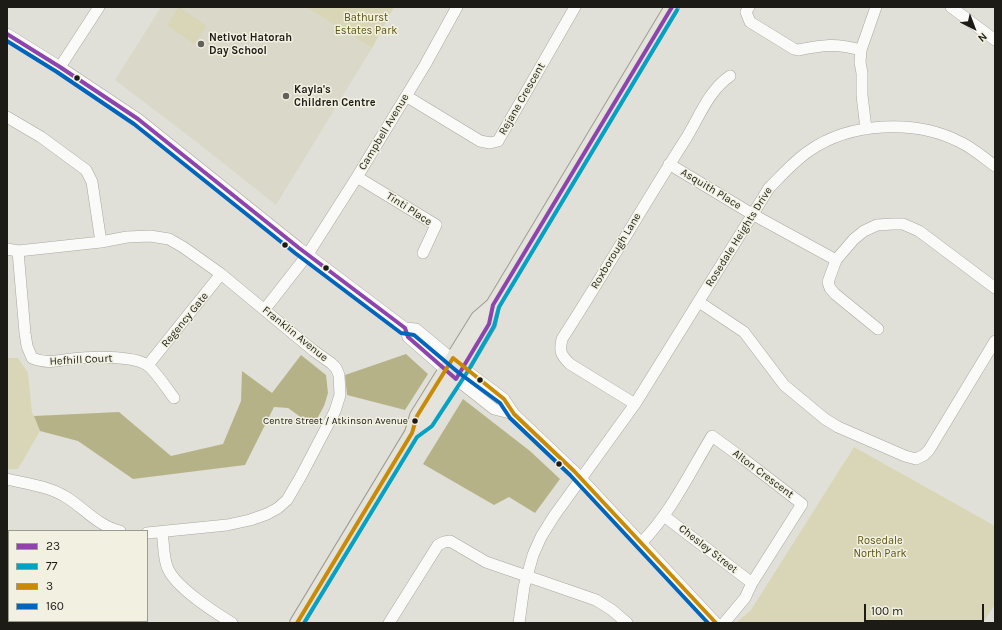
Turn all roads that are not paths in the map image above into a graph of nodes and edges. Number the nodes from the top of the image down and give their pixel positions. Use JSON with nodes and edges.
{"nodes":[{"id":1,"x":99,"y":7,"type":"edge"},
{"id":2,"x":457,"y":7,"type":"edge"},
{"id":3,"x":575,"y":7,"type":"edge"},
{"id":4,"x":672,"y":7,"type":"edge"},
{"id":5,"x":749,"y":7,"type":"edge"},
{"id":6,"x":876,"y":7,"type":"edge"},
{"id":7,"x":951,"y":7,"type":"edge"},
{"id":8,"x":7,"y":34,"type":"edge"},
{"id":9,"x":995,"y":40,"type":"edge"},
{"id":10,"x":861,"y":50,"type":"junction"},
{"id":11,"x":60,"y":67,"type":"junction"},
{"id":12,"x":730,"y":76,"type":"dead end"},
{"id":13,"x":406,"y":96,"type":"junction"},
{"id":14,"x":7,"y":117,"type":"edge"},
{"id":15,"x":866,"y":129,"type":"junction"},
{"id":16,"x":669,"y":164,"type":"junction"},
{"id":17,"x":995,"y":166,"type":"edge"},
{"id":18,"x":357,"y":177,"type":"junction"},
{"id":19,"x":752,"y":214,"type":"junction"},
{"id":20,"x":101,"y":242,"type":"junction"},
{"id":21,"x":13,"y":250,"type":"edge"},
{"id":22,"x":423,"y":253,"type":"dead end"},
{"id":23,"x":308,"y":254,"type":"junction"},
{"id":24,"x":836,"y":260,"type":"junction"},
{"id":25,"x":221,"y":274,"type":"junction"},
{"id":26,"x":995,"y":288,"type":"edge"},
{"id":27,"x":699,"y":302,"type":"junction"},
{"id":28,"x":265,"y":309,"type":"junction"},
{"id":29,"x":878,"y":329,"type":"dead end"},
{"id":30,"x":995,"y":340,"type":"edge"},
{"id":31,"x":148,"y":365,"type":"junction"},
{"id":32,"x":454,"y":369,"type":"junction"},
{"id":33,"x":174,"y":398,"type":"dead end"},
{"id":34,"x":635,"y":404,"type":"junction"},
{"id":35,"x":7,"y":479,"type":"edge"},
{"id":36,"x":581,"y":479,"type":"junction"},
{"id":37,"x":664,"y":516,"type":"junction"},
{"id":38,"x":117,"y":530,"type":"edge"},
{"id":39,"x":162,"y":532,"type":"junction"},
{"id":40,"x":148,"y":533,"type":"edge"},
{"id":41,"x":641,"y":543,"type":"junction"},
{"id":42,"x":528,"y":577,"type":"junction"},
{"id":43,"x":752,"y":583,"type":"junction"},
{"id":44,"x":232,"y":623,"type":"edge"},
{"id":45,"x":297,"y":623,"type":"edge"},
{"id":46,"x":389,"y":623,"type":"edge"},
{"id":47,"x":519,"y":623,"type":"edge"},
{"id":48,"x":627,"y":623,"type":"edge"},
{"id":49,"x":716,"y":623,"type":"edge"},
{"id":50,"x":724,"y":623,"type":"edge"}],
"edges":[{"from":1,"to":11,"type":"street"},
{"from":2,"to":13,"type":"street","name":"Campbell Avenue"},
{"from":3,"to":13,"type":"street","name":"Rejane Crescent"},
{"from":4,"to":32,"type":"main road"},
{"from":5,"to":10,"type":"street"},
{"from":6,"to":10,"type":"street"},
{"from":7,"to":9,"type":"street"},
{"from":8,"to":11,"type":"street"},
{"from":10,"to":15,"type":"street"},
{"from":11,"to":23,"type":"street"},
{"from":12,"to":16,"type":"street","name":"Roxborough Lane"},
{"from":13,"to":18,"type":"street","name":"Campbell Avenue"},
{"from":14,"to":20,"type":"street"},
{"from":15,"to":17,"type":"street","name":"Rosedale Heights Drive"},
{"from":15,"to":19,"type":"street","name":"Rosedale Heights Drive"},
{"from":16,"to":19,"type":"street","name":"Asquith Place"},
{"from":16,"to":34,"type":"street","name":"Roxborough Lane"},
{"from":18,"to":22,"type":"street","name":"Tinti Place"},
{"from":18,"to":23,"type":"street","name":"Campbell Avenue"},
{"from":19,"to":24,"type":"street","name":"Asquith Place"},
{"from":19,"to":27,"type":"street","name":"Rosedale Heights Drive"},
{"from":20,"to":21,"type":"street","name":"Franklin Avenue"},
{"from":20,"to":25,"type":"street","name":"Franklin Avenue"},
{"from":21,"to":31,"type":"street","name":"Hefhill Court"},
{"from":23,"to":28,"type":"street","name":"Campbell Avenue"},
{"from":23,"to":32,"type":"street"},
{"from":24,"to":26,"type":"street"},
{"from":24,"to":29,"type":"street"},
{"from":25,"to":28,"type":"street","name":"Franklin Avenue"},
{"from":25,"to":31,"type":"street","name":"Regency Gate"},
{"from":27,"to":30,"type":"street"},
{"from":27,"to":34,"type":"street","name":"Rosedale Heights Drive"},
{"from":28,"to":39,"type":"street","name":"Franklin Avenue"},
{"from":31,"to":33,"type":"street"},
{"from":32,"to":36,"type":"street"},
{"from":32,"to":45,"type":"main road"},
{"from":34,"to":36,"type":"street","name":"Rosedale Heights Drive"},
{"from":35,"to":38,"type":"street"},
{"from":36,"to":41,"type":"street"},
{"from":36,"to":42,"type":"street","name":"Rosedale Heights Drive"},
{"from":37,"to":41,"type":"street","name":"Alton Crescent"},
{"from":37,"to":43,"type":"street","name":"Chesley Street"},
{"from":37,"to":43,"type":"street","name":"Alton Crescent"},
{"from":39,"to":40,"type":"street","name":"Franklin Avenue"},
{"from":39,"to":44,"type":"street"},
{"from":41,"to":49,"type":"street"},
{"from":42,"to":46,"type":"street"},
{"from":42,"to":47,"type":"street","name":"Rosedale Heights Drive"},
{"from":42,"to":48,"type":"street"},
{"from":43,"to":50,"type":"street","name":"Alton Crescent"}]}
